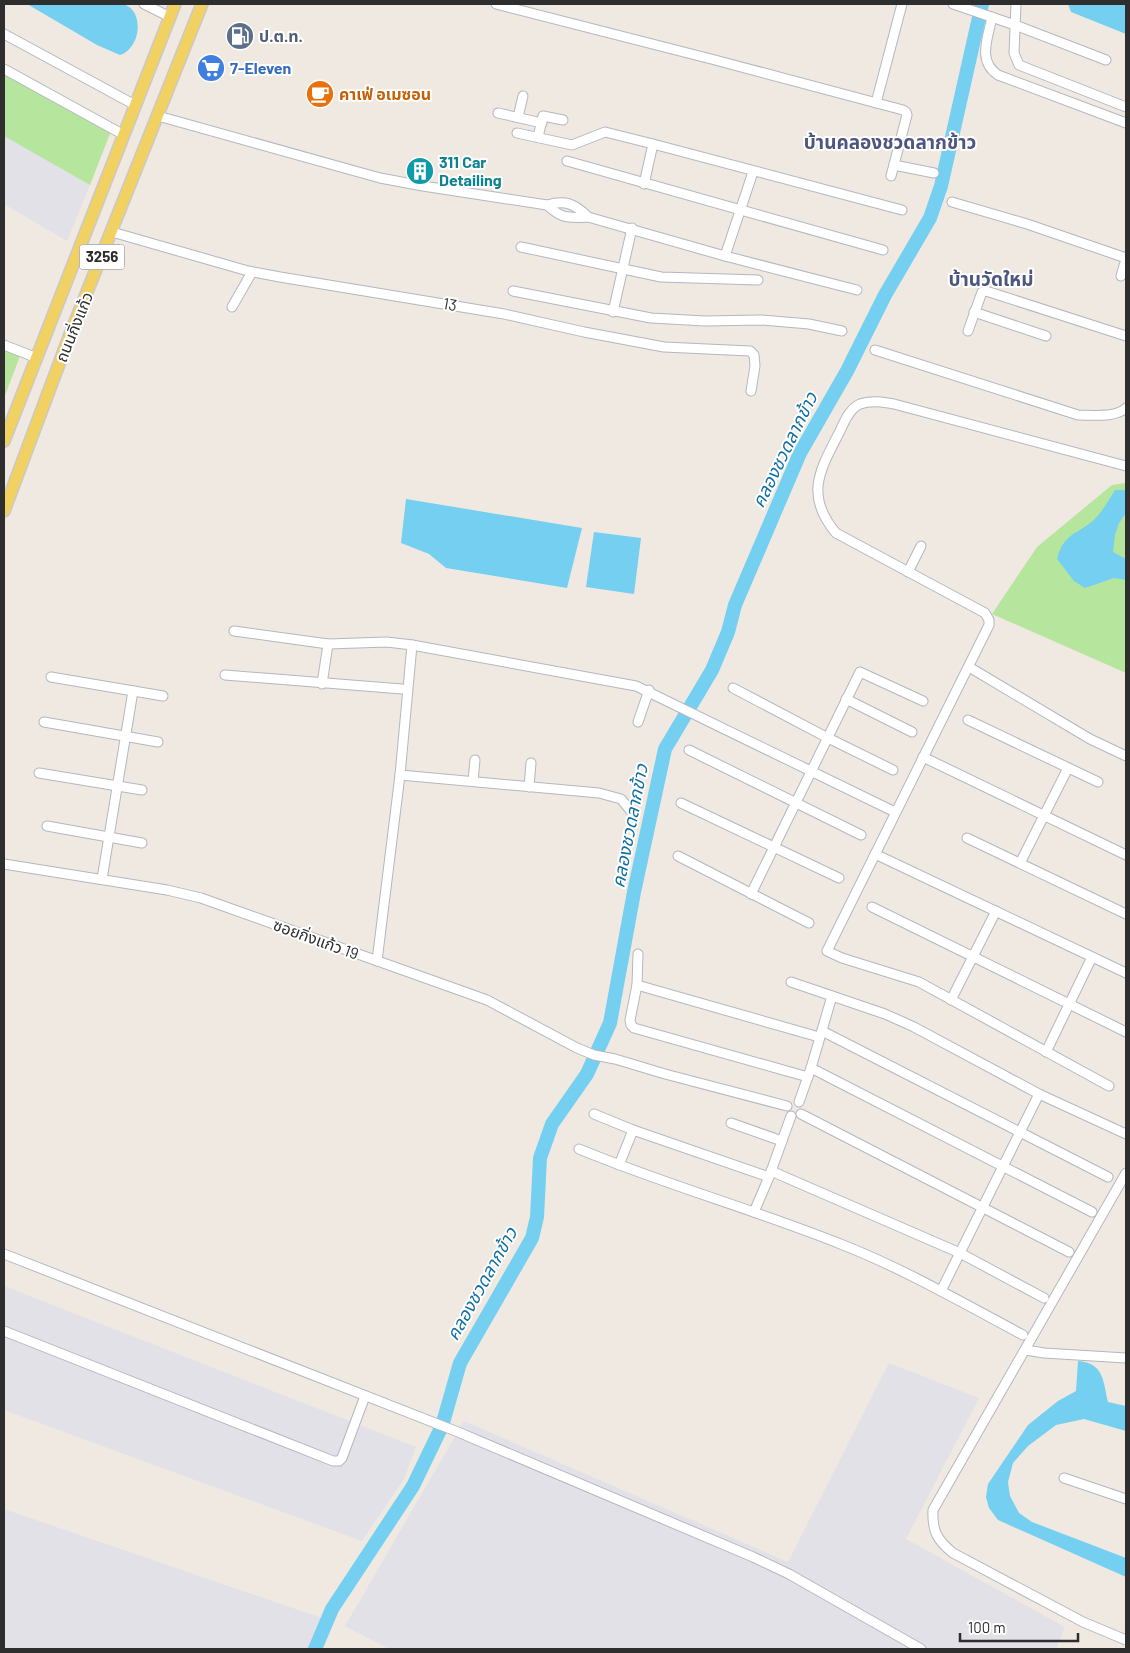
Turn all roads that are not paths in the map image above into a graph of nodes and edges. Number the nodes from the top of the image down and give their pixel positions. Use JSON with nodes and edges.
{"nodes":[{"id":1,"x":144,"y":4,"type":"edge"},
{"id":2,"x":175,"y":4,"type":"edge"},
{"id":3,"x":202,"y":4,"type":"edge"},
{"id":4,"x":496,"y":4,"type":"edge"},
{"id":5,"x":902,"y":4,"type":"edge"},
{"id":6,"x":953,"y":4,"type":"edge"},
{"id":7,"x":1016,"y":4,"type":"edge"},
{"id":8,"x":988,"y":15,"type":"junction"},
{"id":9,"x":170,"y":17,"type":"junction"},
{"id":10,"x":1015,"y":25,"type":"junction"},
{"id":11,"x":4,"y":34,"type":"edge"},
{"id":12,"x":1106,"y":60,"type":"dead end"},
{"id":13,"x":4,"y":69,"type":"edge"},
{"id":14,"x":523,"y":96,"type":"dead end"},
{"id":15,"x":876,"y":103,"type":"junction"},
{"id":16,"x":136,"y":105,"type":"junction"},
{"id":17,"x":1126,"y":107,"type":"edge"},
{"id":18,"x":498,"y":113,"type":"dead end"},
{"id":19,"x":158,"y":116,"type":"junction"},
{"id":20,"x":518,"y":117,"type":"junction"},
{"id":21,"x":562,"y":120,"type":"dead end"},
{"id":22,"x":542,"y":123,"type":"junction"},
{"id":23,"x":1126,"y":123,"type":"edge"},
{"id":24,"x":517,"y":133,"type":"dead end"},
{"id":25,"x":124,"y":135,"type":"junction"},
{"id":26,"x":538,"y":137,"type":"junction"},
{"id":27,"x":653,"y":144,"type":"junction"},
{"id":28,"x":567,"y":162,"type":"dead end"},
{"id":29,"x":894,"y":165,"type":"junction"},
{"id":30,"x":753,"y":172,"type":"junction"},
{"id":31,"x":934,"y":173,"type":"dead end"},
{"id":32,"x":891,"y":176,"type":"dead end"},
{"id":33,"x":644,"y":184,"type":"junction"},
{"id":34,"x":952,"y":202,"type":"dead end"},
{"id":35,"x":547,"y":206,"type":"junction"},
{"id":36,"x":902,"y":210,"type":"dead end"},
{"id":37,"x":740,"y":211,"type":"junction"},
{"id":38,"x":588,"y":217,"type":"junction"},
{"id":39,"x":632,"y":228,"type":"junction"},
{"id":40,"x":112,"y":232,"type":"junction"},
{"id":41,"x":520,"y":246,"type":"dead end"},
{"id":42,"x":883,"y":250,"type":"dead end"},
{"id":43,"x":725,"y":256,"type":"junction"},
{"id":44,"x":1126,"y":258,"type":"edge"},
{"id":45,"x":621,"y":269,"type":"junction"},
{"id":46,"x":252,"y":272,"type":"junction"},
{"id":47,"x":1121,"y":276,"type":"dead end"},
{"id":48,"x":758,"y":280,"type":"dead end"},
{"id":49,"x":513,"y":290,"type":"dead end"},
{"id":50,"x":857,"y":290,"type":"dead end"},
{"id":51,"x":232,"y":307,"type":"dead end"},
{"id":52,"x":613,"y":312,"type":"junction"},
{"id":53,"x":974,"y":312,"type":"junction"},
{"id":54,"x":842,"y":331,"type":"dead end"},
{"id":55,"x":968,"y":331,"type":"dead end"},
{"id":56,"x":1046,"y":336,"type":"dead end"},
{"id":57,"x":1126,"y":336,"type":"edge"},
{"id":58,"x":4,"y":345,"type":"edge"},
{"id":59,"x":875,"y":350,"type":"dead end"},
{"id":60,"x":37,"y":358,"type":"junction"},
{"id":61,"x":751,"y":391,"type":"dead end"},
{"id":62,"x":1126,"y":408,"type":"edge"},
{"id":63,"x":4,"y":441,"type":"edge"},
{"id":64,"x":1126,"y":466,"type":"edge"},
{"id":65,"x":4,"y":511,"type":"edge"},
{"id":66,"x":921,"y":546,"type":"dead end"},
{"id":67,"x":908,"y":572,"type":"junction"},
{"id":68,"x":234,"y":631,"type":"dead end"},
{"id":69,"x":328,"y":644,"type":"junction"},
{"id":70,"x":412,"y":645,"type":"junction"},
{"id":71,"x":969,"y":667,"type":"junction"},
{"id":72,"x":225,"y":674,"type":"dead end"},
{"id":73,"x":51,"y":677,"type":"dead end"},
{"id":74,"x":322,"y":684,"type":"junction"},
{"id":75,"x":733,"y":688,"type":"dead end"},
{"id":76,"x":402,"y":689,"type":"dead end"},
{"id":77,"x":649,"y":690,"type":"junction"},
{"id":78,"x":133,"y":691,"type":"junction"},
{"id":79,"x":163,"y":696,"type":"dead end"},
{"id":80,"x":846,"y":699,"type":"junction"},
{"id":81,"x":923,"y":701,"type":"dead end"},
{"id":82,"x":968,"y":720,"type":"dead end"},
{"id":83,"x":44,"y":722,"type":"dead end"},
{"id":84,"x":638,"y":722,"type":"dead end"},
{"id":85,"x":912,"y":732,"type":"dead end"},
{"id":86,"x":125,"y":736,"type":"junction"},
{"id":87,"x":828,"y":738,"type":"junction"},
{"id":88,"x":158,"y":742,"type":"dead end"},
{"id":89,"x":689,"y":750,"type":"dead end"},
{"id":90,"x":1126,"y":756,"type":"edge"},
{"id":91,"x":923,"y":757,"type":"junction"},
{"id":92,"x":475,"y":760,"type":"dead end"},
{"id":93,"x":531,"y":763,"type":"dead end"},
{"id":94,"x":1068,"y":768,"type":"junction"},
{"id":95,"x":893,"y":770,"type":"dead end"},
{"id":96,"x":811,"y":771,"type":"junction"},
{"id":97,"x":38,"y":773,"type":"dead end"},
{"id":98,"x":400,"y":775,"type":"junction"},
{"id":99,"x":473,"y":781,"type":"junction"},
{"id":100,"x":1098,"y":782,"type":"dead end"},
{"id":101,"x":117,"y":785,"type":"junction"},
{"id":102,"x":529,"y":786,"type":"junction"},
{"id":103,"x":142,"y":790,"type":"dead end"},
{"id":104,"x":681,"y":803,"type":"dead end"},
{"id":105,"x":796,"y":803,"type":"junction"},
{"id":106,"x":630,"y":810,"type":"dead end"},
{"id":107,"x":896,"y":812,"type":"junction"},
{"id":108,"x":1044,"y":815,"type":"junction"},
{"id":109,"x":47,"y":826,"type":"dead end"},
{"id":110,"x":861,"y":835,"type":"dead end"},
{"id":111,"x":109,"y":837,"type":"junction"},
{"id":112,"x":967,"y":838,"type":"dead end"},
{"id":113,"x":142,"y":843,"type":"dead end"},
{"id":114,"x":774,"y":847,"type":"junction"},
{"id":115,"x":875,"y":854,"type":"junction"},
{"id":116,"x":1126,"y":855,"type":"edge"},
{"id":117,"x":678,"y":856,"type":"dead end"},
{"id":118,"x":1020,"y":863,"type":"junction"},
{"id":119,"x":4,"y":864,"type":"edge"},
{"id":120,"x":839,"y":878,"type":"dead end"},
{"id":121,"x":102,"y":880,"type":"junction"},
{"id":122,"x":751,"y":894,"type":"junction"},
{"id":123,"x":872,"y":907,"type":"dead end"},
{"id":124,"x":1125,"y":911,"type":"edge"},
{"id":125,"x":996,"y":912,"type":"junction"},
{"id":126,"x":808,"y":923,"type":"dead end"},
{"id":127,"x":638,"y":954,"type":"dead end"},
{"id":128,"x":973,"y":957,"type":"junction"},
{"id":129,"x":1092,"y":957,"type":"junction"},
{"id":130,"x":377,"y":961,"type":"junction"},
{"id":131,"x":1126,"y":973,"type":"edge"},
{"id":132,"x":791,"y":982,"type":"dead end"},
{"id":133,"x":637,"y":985,"type":"junction"},
{"id":134,"x":832,"y":996,"type":"junction"},
{"id":135,"x":951,"y":1000,"type":"junction"},
{"id":136,"x":1069,"y":1004,"type":"junction"},
{"id":137,"x":1126,"y":1032,"type":"edge"},
{"id":138,"x":821,"y":1034,"type":"junction"},
{"id":139,"x":1046,"y":1052,"type":"junction"},
{"id":140,"x":809,"y":1072,"type":"junction"},
{"id":141,"x":1109,"y":1086,"type":"dead end"},
{"id":142,"x":1039,"y":1094,"type":"junction"},
{"id":143,"x":799,"y":1102,"type":"junction"},
{"id":144,"x":787,"y":1106,"type":"junction"},
{"id":145,"x":594,"y":1114,"type":"dead end"},
{"id":146,"x":801,"y":1114,"type":"junction"},
{"id":147,"x":791,"y":1116,"type":"junction"},
{"id":148,"x":731,"y":1123,"type":"dead end"},
{"id":149,"x":633,"y":1130,"type":"junction"},
{"id":150,"x":1021,"y":1131,"type":"junction"},
{"id":151,"x":1126,"y":1134,"type":"edge"},
{"id":152,"x":782,"y":1141,"type":"junction"},
{"id":153,"x":580,"y":1149,"type":"dead end"},
{"id":154,"x":619,"y":1165,"type":"junction"},
{"id":155,"x":1002,"y":1167,"type":"junction"},
{"id":156,"x":1126,"y":1173,"type":"edge"},
{"id":157,"x":770,"y":1174,"type":"junction"},
{"id":158,"x":1108,"y":1176,"type":"dead end"},
{"id":159,"x":983,"y":1207,"type":"junction"},
{"id":160,"x":754,"y":1212,"type":"junction"},
{"id":161,"x":1092,"y":1212,"type":"dead end"},
{"id":162,"x":1069,"y":1252,"type":"dead end"},
{"id":163,"x":960,"y":1253,"type":"junction"},
{"id":164,"x":4,"y":1254,"type":"edge"},
{"id":165,"x":941,"y":1291,"type":"junction"},
{"id":166,"x":1044,"y":1298,"type":"dead end"},
{"id":167,"x":4,"y":1331,"type":"edge"},
{"id":168,"x":1022,"y":1335,"type":"dead end"},
{"id":169,"x":1026,"y":1350,"type":"junction"},
{"id":170,"x":1126,"y":1358,"type":"edge"},
{"id":171,"x":365,"y":1396,"type":"junction"},
{"id":172,"x":1064,"y":1478,"type":"dead end"},
{"id":173,"x":1126,"y":1499,"type":"edge"},
{"id":174,"x":1126,"y":1640,"type":"edge"},
{"id":175,"x":921,"y":1649,"type":"edge"}],
"edges":[{"from":1,"to":9,"type":"street"},
{"from":2,"to":9,"type":"main road","name":"ถนนกิ่งแก้ว","number":"3256"},
{"from":3,"to":19,"type":"main road","name":"ถนนกิ่งแก้ว","number":"3256"},
{"from":4,"to":15,"type":"street"},
{"from":5,"to":15,"type":"street"},
{"from":6,"to":8,"type":"street"},
{"from":7,"to":10,"type":"street"},
{"from":8,"to":10,"type":"street"},
{"from":8,"to":23,"type":"street"},
{"from":9,"to":16,"type":"main road","name":"ถนนกิ่งแก้ว","number":"3256"},
{"from":10,"to":12,"type":"street"},
{"from":10,"to":17,"type":"street"},
{"from":11,"to":16,"type":"street"},
{"from":13,"to":25,"type":"street"},
{"from":14,"to":20,"type":"street"},
{"from":15,"to":29,"type":"street"},
{"from":16,"to":25,"type":"main road","name":"ถนนกิ่งแก้ว","number":"3256"},
{"from":18,"to":20,"type":"street"},
{"from":19,"to":35,"type":"street"},
{"from":19,"to":40,"type":"main road","name":"ถนนกิ่งแก้ว","number":"3256"},
{"from":20,"to":22,"type":"street"},
{"from":21,"to":22,"type":"street"},
{"from":22,"to":26,"type":"street"},
{"from":24,"to":26,"type":"street"},
{"from":25,"to":60,"type":"main road","name":"ถนนกิ่งแก้ว","number":"3256"},
{"from":26,"to":27,"type":"street"},
{"from":27,"to":30,"type":"street"},
{"from":27,"to":33,"type":"street"},
{"from":28,"to":33,"type":"street"},
{"from":29,"to":31,"type":"street"},
{"from":29,"to":32,"type":"street"},
{"from":30,"to":36,"type":"street"},
{"from":30,"to":37,"type":"street"},
{"from":33,"to":37,"type":"street"},
{"from":34,"to":44,"type":"street"},
{"from":35,"to":38,"type":"street"},
{"from":35,"to":38,"type":"street"},
{"from":37,"to":42,"type":"street"},
{"from":37,"to":43,"type":"street"},
{"from":38,"to":39,"type":"street"},
{"from":39,"to":43,"type":"street"},
{"from":39,"to":45,"type":"street"},
{"from":40,"to":46,"type":"street","name":"13"},
{"from":40,"to":65,"type":"main road","name":"ถนนกิ่งแก้ว","number":"3256"},
{"from":41,"to":45,"type":"street"},
{"from":43,"to":50,"type":"street"},
{"from":44,"to":47,"type":"street"},
{"from":45,"to":48,"type":"street"},
{"from":45,"to":52,"type":"street"},
{"from":46,"to":51,"type":"street"},
{"from":46,"to":61,"type":"street","name":"13"},
{"from":49,"to":52,"type":"street"},
{"from":52,"to":54,"type":"street"},
{"from":53,"to":55,"type":"street"},
{"from":53,"to":56,"type":"street"},
{"from":53,"to":57,"type":"street"},
{"from":58,"to":60,"type":"street"},
{"from":59,"to":62,"type":"street"},
{"from":60,"to":63,"type":"main road","name":"ถนนกิ่งแก้ว","number":"3256"},
{"from":64,"to":67,"type":"street"},
{"from":66,"to":67,"type":"street"},
{"from":67,"to":71,"type":"street"},
{"from":68,"to":69,"type":"street"},
{"from":69,"to":70,"type":"street"},
{"from":69,"to":74,"type":"street"},
{"from":70,"to":77,"type":"street"},
{"from":70,"to":98,"type":"street"},
{"from":71,"to":90,"type":"street"},
{"from":71,"to":91,"type":"street"},
{"from":72,"to":74,"type":"street"},
{"from":73,"to":78,"type":"street"},
{"from":74,"to":76,"type":"street"},
{"from":75,"to":87,"type":"street"},
{"from":77,"to":84,"type":"street"},
{"from":77,"to":96,"type":"street"},
{"from":78,"to":79,"type":"street"},
{"from":78,"to":86,"type":"street"},
{"from":80,"to":81,"type":"street"},
{"from":80,"to":85,"type":"street"},
{"from":80,"to":87,"type":"street"},
{"from":82,"to":94,"type":"street"},
{"from":83,"to":86,"type":"street"},
{"from":86,"to":88,"type":"street"},
{"from":86,"to":101,"type":"street"},
{"from":87,"to":95,"type":"street"},
{"from":87,"to":96,"type":"street"},
{"from":89,"to":105,"type":"street"},
{"from":91,"to":107,"type":"street"},
{"from":91,"to":108,"type":"street"},
{"from":92,"to":99,"type":"street"},
{"from":93,"to":102,"type":"street"},
{"from":94,"to":100,"type":"street"},
{"from":94,"to":108,"type":"street"},
{"from":96,"to":105,"type":"street"},
{"from":96,"to":107,"type":"street"},
{"from":97,"to":101,"type":"street"},
{"from":98,"to":99,"type":"street"},
{"from":98,"to":130,"type":"street"},
{"from":99,"to":102,"type":"street"},
{"from":101,"to":103,"type":"street"},
{"from":101,"to":111,"type":"street"},
{"from":102,"to":106,"type":"street"},
{"from":104,"to":114,"type":"street"},
{"from":105,"to":110,"type":"street"},
{"from":105,"to":114,"type":"street"},
{"from":107,"to":115,"type":"street"},
{"from":108,"to":116,"type":"street"},
{"from":108,"to":118,"type":"street"},
{"from":109,"to":111,"type":"street"},
{"from":111,"to":113,"type":"street"},
{"from":111,"to":121,"type":"street"},
{"from":112,"to":118,"type":"street"},
{"from":114,"to":120,"type":"street"},
{"from":114,"to":122,"type":"street"},
{"from":115,"to":125,"type":"street"},
{"from":115,"to":135,"type":"street"},
{"from":117,"to":122,"type":"street"},
{"from":118,"to":124,"type":"street"},
{"from":119,"to":121,"type":"street","name":"ซอยกิ่งแก้ว 19"},
{"from":121,"to":130,"type":"street","name":"ซอยกิ่งแก้ว 19"},
{"from":122,"to":126,"type":"street"},
{"from":123,"to":128,"type":"street"},
{"from":125,"to":128,"type":"street"},
{"from":125,"to":129,"type":"street"},
{"from":127,"to":133,"type":"street"},
{"from":128,"to":135,"type":"street"},
{"from":128,"to":136,"type":"street"},
{"from":129,"to":131,"type":"street"},
{"from":129,"to":136,"type":"street"},
{"from":130,"to":144,"type":"street","name":"ซอยกิ่งแก้ว 19"},
{"from":132,"to":134,"type":"street"},
{"from":133,"to":138,"type":"street"},
{"from":133,"to":140,"type":"street"},
{"from":134,"to":138,"type":"street"},
{"from":134,"to":142,"type":"street"},
{"from":135,"to":139,"type":"street"},
{"from":136,"to":137,"type":"street"},
{"from":136,"to":139,"type":"street"},
{"from":138,"to":140,"type":"street"},
{"from":138,"to":150,"type":"street"},
{"from":139,"to":141,"type":"street"},
{"from":140,"to":143,"type":"street"},
{"from":140,"to":155,"type":"street"},
{"from":142,"to":150,"type":"street"},
{"from":142,"to":151,"type":"street"},
{"from":143,"to":144,"type":"street"},
{"from":143,"to":146,"type":"street"},
{"from":144,"to":147,"type":"street"},
{"from":145,"to":149,"type":"street"},
{"from":146,"to":147,"type":"street"},
{"from":146,"to":159,"type":"street"},
{"from":147,"to":152,"type":"street"},
{"from":148,"to":152,"type":"street"},
{"from":149,"to":154,"type":"street"},
{"from":149,"to":157,"type":"street"},
{"from":150,"to":155,"type":"street"},
{"from":150,"to":158,"type":"street"},
{"from":152,"to":157,"type":"street"},
{"from":153,"to":154,"type":"street"},
{"from":154,"to":160,"type":"street"},
{"from":155,"to":159,"type":"street"},
{"from":155,"to":161,"type":"street"},
{"from":156,"to":169,"type":"street"},
{"from":157,"to":160,"type":"street"},
{"from":157,"to":163,"type":"street"},
{"from":159,"to":162,"type":"street"},
{"from":159,"to":163,"type":"street"},
{"from":160,"to":165,"type":"street"},
{"from":163,"to":165,"type":"street"},
{"from":163,"to":166,"type":"street"},
{"from":164,"to":171,"type":"street"},
{"from":165,"to":168,"type":"street"},
{"from":167,"to":171,"type":"street"},
{"from":169,"to":170,"type":"street"},
{"from":169,"to":174,"type":"street"},
{"from":171,"to":175,"type":"street"},
{"from":172,"to":173,"type":"street"}]}
